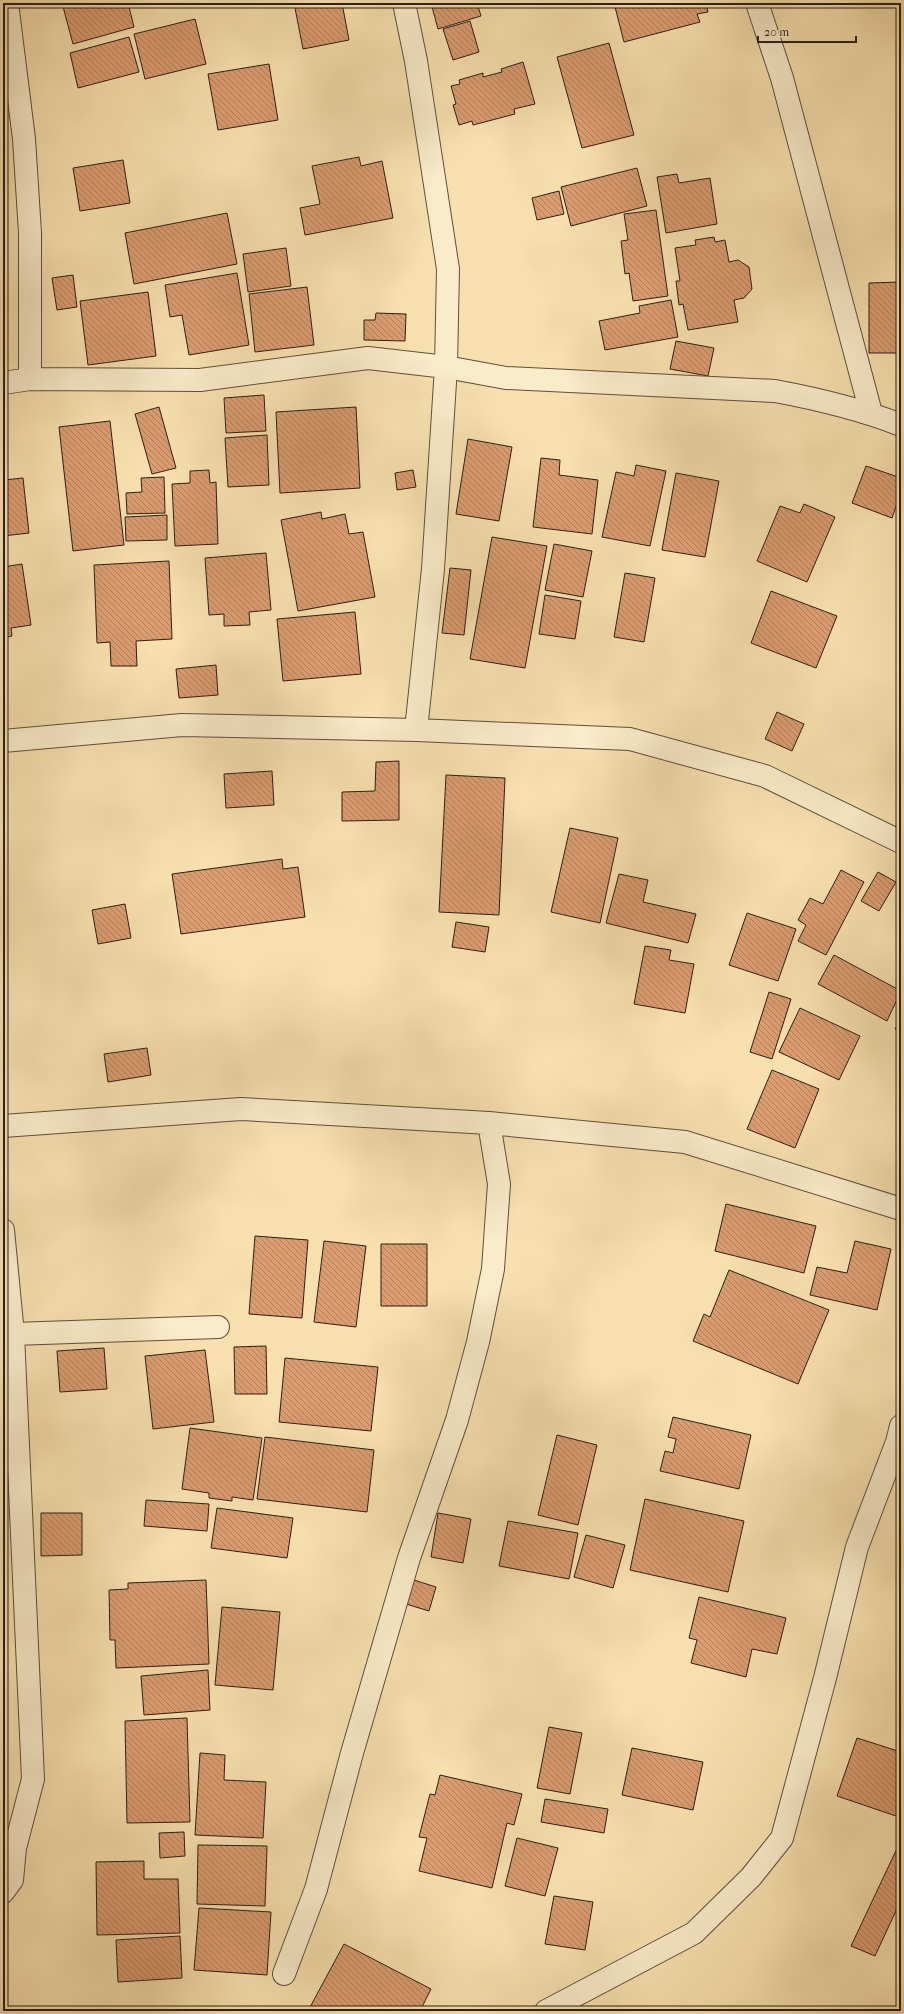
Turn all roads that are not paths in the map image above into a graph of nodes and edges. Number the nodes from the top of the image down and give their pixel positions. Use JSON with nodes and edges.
{"nodes":[{"id":1,"x":7,"y":3,"type":"edge"},
{"id":2,"x":404,"y":3,"type":"edge"},
{"id":3,"x":756,"y":3,"type":"edge"},
{"id":4,"x":446,"y":367,"type":"junction"},
{"id":5,"x":30,"y":379,"type":"junction"},
{"id":6,"x":3,"y":383,"type":"edge"},
{"id":7,"x":871,"y":413,"type":"junction"},
{"id":8,"x":901,"y":425,"type":"edge"},
{"id":9,"x":416,"y":730,"type":"junction"},
{"id":10,"x":3,"y":741,"type":"edge"},
{"id":11,"x":901,"y":842,"type":"edge"},
{"id":12,"x":489,"y":1123,"type":"junction"},
{"id":13,"x":3,"y":1126,"type":"edge"},
{"id":14,"x":901,"y":1209,"type":"edge"},
{"id":15,"x":3,"y":1230,"type":"edge"},
{"id":16,"x":218,"y":1327,"type":"dead end"},
{"id":17,"x":12,"y":1334,"type":"junction"},
{"id":18,"x":901,"y":1426,"type":"edge"},
{"id":19,"x":9,"y":1848,"type":"edge"},
{"id":20,"x":3,"y":1892,"type":"edge"},
{"id":21,"x":284,"y":1974,"type":"dead end"},
{"id":22,"x":546,"y":2011,"type":"edge"}],
"edges":[{"from":1,"to":5,"type":"street"},
{"from":2,"to":4,"type":"street"},
{"from":3,"to":7,"type":"street"},
{"from":4,"to":5,"type":"street"},
{"from":4,"to":7,"type":"street"},
{"from":4,"to":9,"type":"street"},
{"from":5,"to":6,"type":"street"},
{"from":7,"to":8,"type":"street"},
{"from":9,"to":10,"type":"street"},
{"from":9,"to":11,"type":"street"},
{"from":12,"to":13,"type":"street"},
{"from":12,"to":14,"type":"street"},
{"from":12,"to":21,"type":"street"},
{"from":15,"to":17,"type":"street"},
{"from":16,"to":17,"type":"street"},
{"from":17,"to":19,"type":"street"},
{"from":18,"to":22,"type":"street"},
{"from":19,"to":20,"type":"street"}]}
